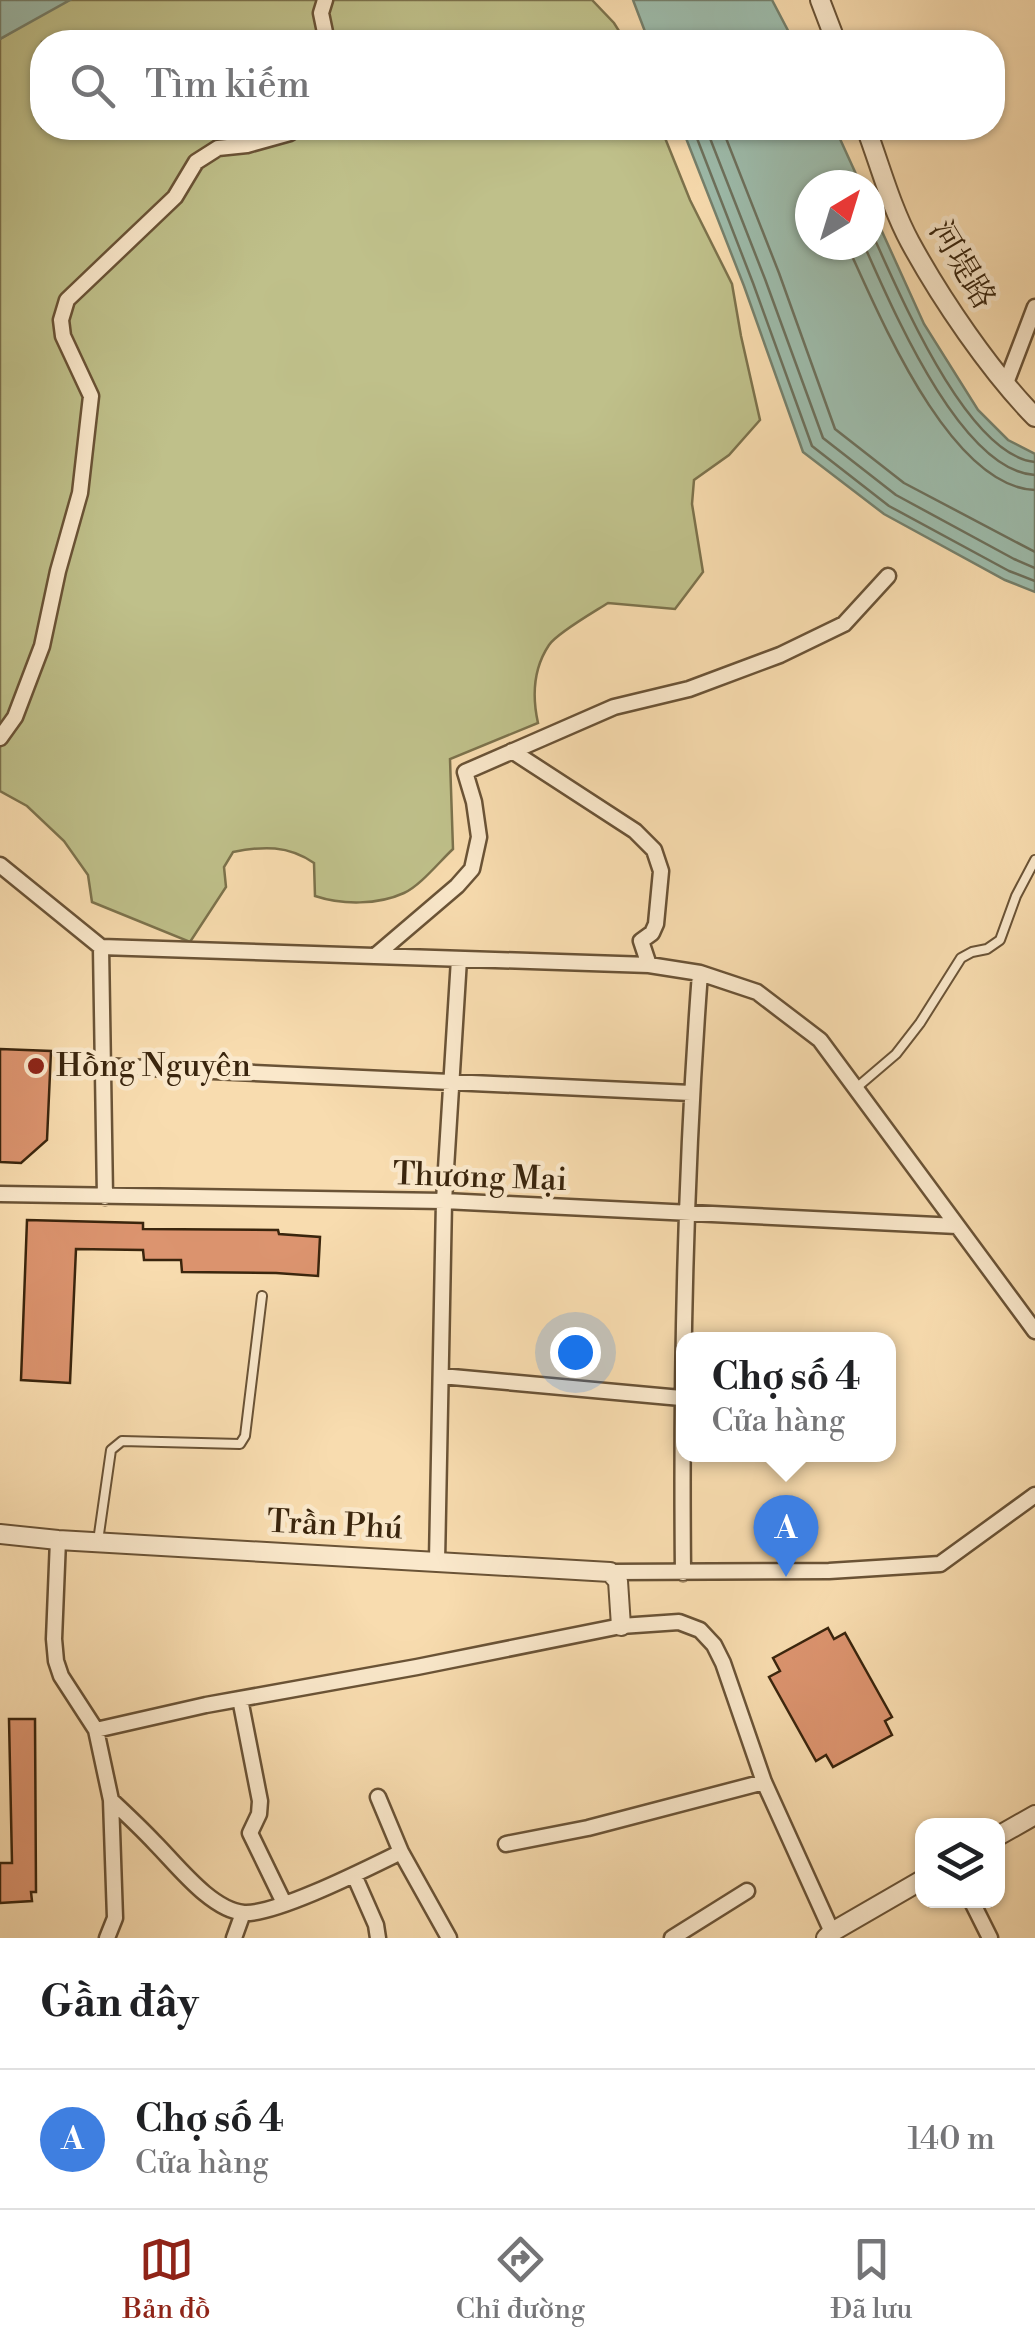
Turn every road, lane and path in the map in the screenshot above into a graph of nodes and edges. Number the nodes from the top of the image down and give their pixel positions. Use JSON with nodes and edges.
{"nodes":[{"id":1,"x":325,"y":0,"type":"edge"},
{"id":2,"x":820,"y":0,"type":"edge"},
{"id":3,"x":325,"y":30,"type":"edge"},
{"id":4,"x":831,"y":30,"type":"edge"},
{"id":5,"x":265,"y":140,"type":"edge"},
{"id":6,"x":871,"y":140,"type":"edge"},
{"id":7,"x":1035,"y":306,"type":"edge"},
{"id":8,"x":1006,"y":383,"type":"junction"},
{"id":9,"x":1035,"y":417,"type":"edge"},
{"id":10,"x":888,"y":576,"type":"dead end"},
{"id":11,"x":0,"y":738,"type":"edge"},
{"id":12,"x":512,"y":751,"type":"junction"},
{"id":13,"x":1035,"y":860,"type":"edge"},
{"id":14,"x":0,"y":865,"type":"edge"},
{"id":15,"x":101,"y":947,"type":"junction"},
{"id":16,"x":376,"y":956,"type":"junction"},
{"id":17,"x":458,"y":959,"type":"junction"},
{"id":18,"x":649,"y":965,"type":"junction"},
{"id":19,"x":700,"y":974,"type":"junction"},
{"id":20,"x":103,"y":1066,"type":"junction"},
{"id":21,"x":452,"y":1082,"type":"junction"},
{"id":22,"x":856,"y":1089,"type":"junction"},
{"id":23,"x":691,"y":1092,"type":"junction"},
{"id":24,"x":0,"y":1194,"type":"edge"},
{"id":25,"x":105,"y":1197,"type":"junction"},
{"id":26,"x":444,"y":1201,"type":"junction"},
{"id":27,"x":687,"y":1213,"type":"junction"},
{"id":28,"x":957,"y":1226,"type":"junction"},
{"id":29,"x":262,"y":1296,"type":"dead end"},
{"id":30,"x":683,"y":1332,"type":"edge"},
{"id":31,"x":1035,"y":1332,"type":"edge"},
{"id":32,"x":441,"y":1376,"type":"junction"},
{"id":33,"x":676,"y":1398,"type":"edge"},
{"id":34,"x":682,"y":1462,"type":"edge"},
{"id":35,"x":1035,"y":1495,"type":"edge"},
{"id":36,"x":0,"y":1534,"type":"edge"},
{"id":37,"x":58,"y":1540,"type":"junction"},
{"id":38,"x":98,"y":1541,"type":"junction"},
{"id":39,"x":437,"y":1561,"type":"junction"},
{"id":40,"x":610,"y":1572,"type":"junction"},
{"id":41,"x":683,"y":1573,"type":"junction"},
{"id":42,"x":622,"y":1626,"type":"junction"},
{"id":43,"x":240,"y":1698,"type":"junction"},
{"id":44,"x":96,"y":1730,"type":"junction"},
{"id":45,"x":764,"y":1782,"type":"junction"},
{"id":46,"x":378,"y":1797,"type":"dead end"},
{"id":47,"x":111,"y":1800,"type":"junction"},
{"id":48,"x":1035,"y":1815,"type":"edge"},
{"id":49,"x":1005,"y":1832,"type":"edge"},
{"id":50,"x":506,"y":1844,"type":"dead end"},
{"id":51,"x":401,"y":1852,"type":"junction"},
{"id":52,"x":354,"y":1875,"type":"junction"},
{"id":53,"x":915,"y":1884,"type":"edge"},
{"id":54,"x":747,"y":1890,"type":"dead end"},
{"id":55,"x":284,"y":1903,"type":"junction"},
{"id":56,"x":975,"y":1908,"type":"edge"},
{"id":57,"x":243,"y":1912,"type":"junction"},
{"id":58,"x":831,"y":1936,"type":"edge"},
{"id":59,"x":107,"y":1938,"type":"edge"},
{"id":60,"x":234,"y":1938,"type":"edge"},
{"id":61,"x":378,"y":1938,"type":"edge"},
{"id":62,"x":449,"y":1938,"type":"edge"},
{"id":63,"x":672,"y":1938,"type":"edge"},
{"id":64,"x":990,"y":1938,"type":"edge"}],
"edges":[{"from":1,"to":3,"type":"street"},
{"from":2,"to":4,"type":"street"},
{"from":5,"to":11,"type":"street"},
{"from":6,"to":8,"type":"street","name":"河堤路"},
{"from":7,"to":8,"type":"street"},
{"from":8,"to":9,"type":"street","name":"河堤路"},
{"from":10,"to":12,"type":"street"},
{"from":12,"to":16,"type":"street"},
{"from":12,"to":18,"type":"street"},
{"from":13,"to":22,"type":"lane"},
{"from":14,"to":15,"type":"street"},
{"from":15,"to":16,"type":"street"},
{"from":15,"to":20,"type":"street"},
{"from":16,"to":17,"type":"street"},
{"from":17,"to":18,"type":"street"},
{"from":17,"to":21,"type":"street"},
{"from":18,"to":19,"type":"street"},
{"from":19,"to":22,"type":"street"},
{"from":19,"to":23,"type":"street"},
{"from":20,"to":21,"type":"street"},
{"from":20,"to":25,"type":"street"},
{"from":21,"to":23,"type":"street"},
{"from":21,"to":26,"type":"street"},
{"from":22,"to":28,"type":"street"},
{"from":23,"to":27,"type":"street"},
{"from":24,"to":25,"type":"street","name":"Thương Mại"},
{"from":25,"to":26,"type":"street","name":"Thương Mại"},
{"from":26,"to":27,"type":"street","name":"Thương Mại"},
{"from":26,"to":32,"type":"street"},
{"from":27,"to":28,"type":"street","name":"Thương Mại"},
{"from":27,"to":30,"type":"street"},
{"from":28,"to":31,"type":"street"},
{"from":29,"to":38,"type":"lane"},
{"from":32,"to":33,"type":"street"},
{"from":32,"to":39,"type":"street"},
{"from":34,"to":41,"type":"street"},
{"from":35,"to":41,"type":"street"},
{"from":36,"to":37,"type":"street","name":"Trần Phú"},
{"from":37,"to":38,"type":"street","name":"Trần Phú"},
{"from":37,"to":44,"type":"street"},
{"from":38,"to":39,"type":"street","name":"Trần Phú"},
{"from":39,"to":40,"type":"street","name":"Trần Phú"},
{"from":40,"to":41,"type":"street"},
{"from":40,"to":42,"type":"street"},
{"from":42,"to":43,"type":"street"},
{"from":42,"to":45,"type":"street"},
{"from":43,"to":44,"type":"street"},
{"from":43,"to":55,"type":"street"},
{"from":44,"to":47,"type":"street"},
{"from":45,"to":50,"type":"street"},
{"from":45,"to":58,"type":"street"},
{"from":46,"to":51,"type":"street"},
{"from":47,"to":57,"type":"street"},
{"from":47,"to":59,"type":"street"},
{"from":48,"to":49,"type":"street"},
{"from":51,"to":52,"type":"street"},
{"from":51,"to":62,"type":"street"},
{"from":52,"to":55,"type":"street"},
{"from":52,"to":61,"type":"street"},
{"from":53,"to":58,"type":"street"},
{"from":54,"to":63,"type":"street"},
{"from":55,"to":57,"type":"street"},
{"from":56,"to":64,"type":"street"},
{"from":57,"to":60,"type":"street"}]}
